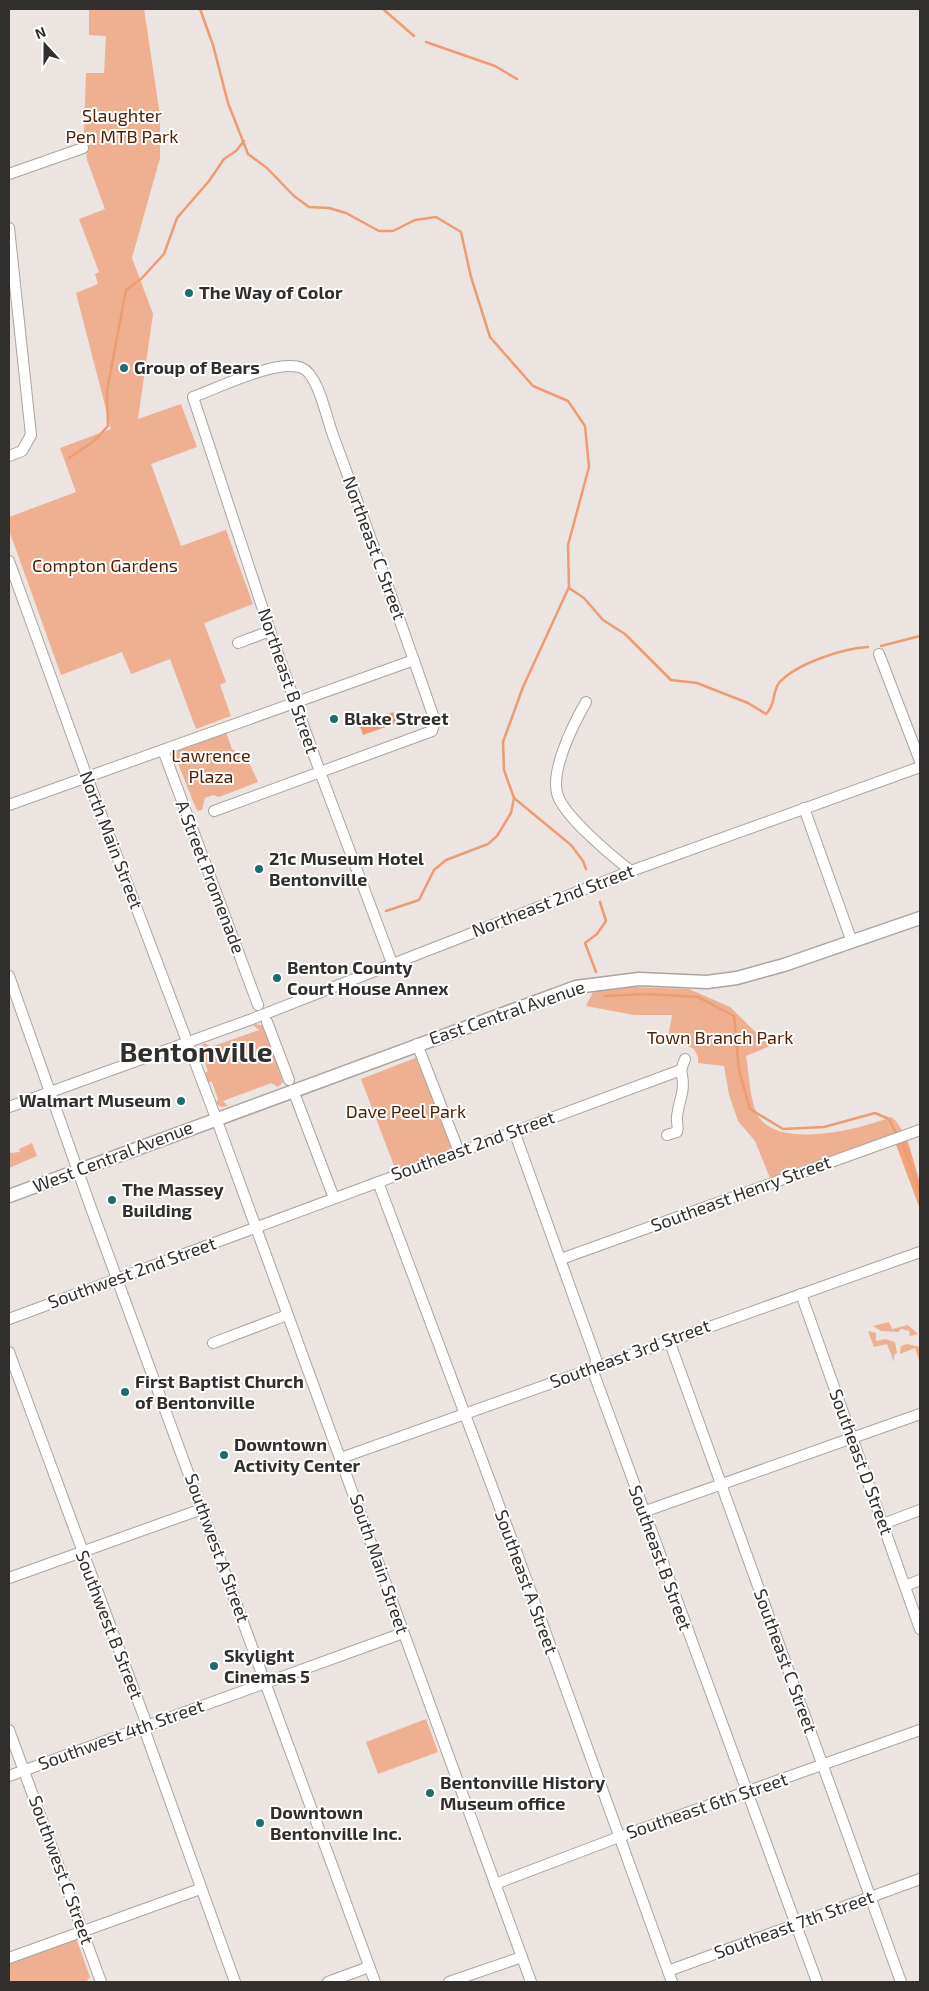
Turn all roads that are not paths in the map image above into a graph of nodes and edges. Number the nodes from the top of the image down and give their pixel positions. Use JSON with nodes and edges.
{"nodes":[{"id":1,"x":83,"y":148,"type":"dead end"},
{"id":2,"x":9,"y":174,"type":"edge"},
{"id":3,"x":9,"y":228,"type":"edge"},
{"id":4,"x":14,"y":315,"type":"edge"},
{"id":5,"x":304,"y":368,"type":"joint"},
{"id":6,"x":9,"y":456,"type":"edge"},
{"id":7,"x":9,"y":561,"type":"edge"},
{"id":8,"x":270,"y":631,"type":"junction"},
{"id":9,"x":238,"y":643,"type":"dead end"},
{"id":10,"x":879,"y":654,"type":"dead end"},
{"id":11,"x":414,"y":660,"type":"junction"},
{"id":12,"x":296,"y":702,"type":"junction"},
{"id":13,"x":586,"y":702,"type":"dead end"},
{"id":14,"x":163,"y":750,"type":"junction"},
{"id":15,"x":920,"y":761,"type":"edge"},
{"id":16,"x":920,"y":767,"type":"edge"},
{"id":17,"x":320,"y":772,"type":"junction"},
{"id":18,"x":86,"y":777,"type":"junction"},
{"id":19,"x":9,"y":805,"type":"edge"},
{"id":20,"x":804,"y":808,"type":"junction"},
{"id":21,"x":214,"y":811,"type":"dead end"},
{"id":22,"x":631,"y":871,"type":"junction"},
{"id":23,"x":920,"y":918,"type":"edge"},
{"id":24,"x":852,"y":942,"type":"junction"},
{"id":25,"x":392,"y":962,"type":"junction"},
{"id":26,"x":9,"y":976,"type":"edge"},
{"id":27,"x":258,"y":1005,"type":"dead end"},
{"id":28,"x":267,"y":1022,"type":"dead end"},
{"id":29,"x":188,"y":1042,"type":"junction"},
{"id":30,"x":417,"y":1044,"type":"junction"},
{"id":31,"x":685,"y":1059,"type":"dead end"},
{"id":32,"x":681,"y":1070,"type":"junction"},
{"id":33,"x":289,"y":1080,"type":"dead end"},
{"id":34,"x":50,"y":1092,"type":"junction"},
{"id":35,"x":296,"y":1098,"type":"dead end"},
{"id":36,"x":9,"y":1107,"type":"edge"},
{"id":37,"x":216,"y":1118,"type":"junction"},
{"id":38,"x":920,"y":1130,"type":"edge"},
{"id":39,"x":514,"y":1131,"type":"junction"},
{"id":40,"x":667,"y":1135,"type":"dead end"},
{"id":41,"x":458,"y":1152,"type":"junction"},
{"id":42,"x":78,"y":1170,"type":"junction"},
{"id":43,"x":378,"y":1182,"type":"junction"},
{"id":44,"x":9,"y":1196,"type":"edge"},
{"id":45,"x":334,"y":1198,"type":"junction"},
{"id":46,"x":255,"y":1228,"type":"junction"},
{"id":47,"x":920,"y":1252,"type":"edge"},
{"id":48,"x":561,"y":1259,"type":"junction"},
{"id":49,"x":118,"y":1278,"type":"junction"},
{"id":50,"x":801,"y":1294,"type":"junction"},
{"id":51,"x":287,"y":1315,"type":"junction"},
{"id":52,"x":9,"y":1319,"type":"edge"},
{"id":53,"x":669,"y":1340,"type":"junction"},
{"id":54,"x":213,"y":1343,"type":"dead end"},
{"id":55,"x":9,"y":1352,"type":"edge"},
{"id":56,"x":595,"y":1367,"type":"junction"},
{"id":57,"x":464,"y":1414,"type":"junction"},
{"id":58,"x":920,"y":1414,"type":"edge"},
{"id":59,"x":852,"y":1438,"type":"junction"},
{"id":60,"x":341,"y":1458,"type":"junction"},
{"id":61,"x":722,"y":1484,"type":"junction"},
{"id":62,"x":202,"y":1509,"type":"junction"},
{"id":63,"x":920,"y":1510,"type":"edge"},
{"id":64,"x":644,"y":1512,"type":"junction"},
{"id":65,"x":883,"y":1524,"type":"junction"},
{"id":66,"x":81,"y":1552,"type":"junction"},
{"id":67,"x":9,"y":1578,"type":"edge"},
{"id":68,"x":920,"y":1580,"type":"edge"},
{"id":69,"x":905,"y":1586,"type":"junction"},
{"id":70,"x":920,"y":1629,"type":"edge"},
{"id":71,"x":403,"y":1633,"type":"junction"},
{"id":72,"x":266,"y":1683,"type":"junction"},
{"id":73,"x":147,"y":1725,"type":"junction"},
{"id":74,"x":9,"y":1730,"type":"edge"},
{"id":75,"x":920,"y":1730,"type":"edge"},
{"id":76,"x":822,"y":1765,"type":"junction"},
{"id":77,"x":24,"y":1770,"type":"junction"},
{"id":78,"x":9,"y":1776,"type":"edge"},
{"id":79,"x":748,"y":1792,"type":"junction"},
{"id":80,"x":619,"y":1837,"type":"junction"},
{"id":81,"x":920,"y":1878,"type":"edge"},
{"id":82,"x":496,"y":1884,"type":"junction"},
{"id":83,"x":200,"y":1888,"type":"junction"},
{"id":84,"x":870,"y":1897,"type":"junction"},
{"id":85,"x":796,"y":1924,"type":"junction"},
{"id":86,"x":83,"y":1931,"type":"junction"},
{"id":87,"x":522,"y":1957,"type":"junction"},
{"id":88,"x":9,"y":1958,"type":"edge"},
{"id":89,"x":369,"y":1967,"type":"junction"},
{"id":90,"x":668,"y":1971,"type":"junction"},
{"id":91,"x":101,"y":1982,"type":"edge"},
{"id":92,"x":235,"y":1982,"type":"edge"},
{"id":93,"x":328,"y":1982,"type":"edge"},
{"id":94,"x":375,"y":1982,"type":"edge"},
{"id":95,"x":449,"y":1982,"type":"edge"},
{"id":96,"x":531,"y":1982,"type":"edge"},
{"id":97,"x":672,"y":1982,"type":"edge"},
{"id":98,"x":818,"y":1982,"type":"edge"},
{"id":99,"x":901,"y":1982,"type":"edge"}],
"edges":[{"from":1,"to":2,"type":"street"},
{"from":3,"to":4,"type":"street"},
{"from":4,"to":6,"type":"street"},
{"from":5,"to":8,"type":"street","name":"Northeast B Street"},
{"from":5,"to":11,"type":"street","name":"Northeast C Street"},
{"from":7,"to":18,"type":"street","name":"North Main Street"},
{"from":8,"to":9,"type":"street"},
{"from":8,"to":12,"type":"street","name":"Northeast B Street"},
{"from":10,"to":15,"type":"street"},
{"from":11,"to":12,"type":"street"},
{"from":11,"to":17,"type":"street","name":"Northeast C Street"},
{"from":12,"to":14,"type":"street"},
{"from":12,"to":17,"type":"street","name":"Northeast B Street"},
{"from":13,"to":22,"type":"street"},
{"from":14,"to":18,"type":"street"},
{"from":14,"to":27,"type":"street","name":"A Street Promenade"},
{"from":16,"to":20,"type":"street","name":"Northeast 2nd Street"},
{"from":17,"to":21,"type":"street"},
{"from":17,"to":25,"type":"street","name":"Northeast B Street"},
{"from":18,"to":19,"type":"street"},
{"from":18,"to":29,"type":"street","name":"North Main Street"},
{"from":20,"to":22,"type":"street","name":"Northeast 2nd Street"},
{"from":20,"to":24,"type":"street"},
{"from":22,"to":25,"type":"street","name":"Northeast 2nd Street"},
{"from":23,"to":24,"type":"main road","name":"East Central Avenue"},
{"from":24,"to":30,"type":"main road","name":"East Central Avenue"},
{"from":25,"to":29,"type":"street","name":"Northeast 2nd Street"},
{"from":26,"to":34,"type":"street","name":"Southwest A Street"},
{"from":28,"to":33,"type":"street"},
{"from":29,"to":34,"type":"street","name":"Northeast 2nd Street"},
{"from":29,"to":37,"type":"street","name":"North Main Street"},
{"from":30,"to":37,"type":"main road","name":"East Central Avenue"},
{"from":30,"to":41,"type":"street"},
{"from":31,"to":32,"type":"street"},
{"from":32,"to":39,"type":"street","name":"Southeast 2nd Street"},
{"from":32,"to":40,"type":"street"},
{"from":34,"to":36,"type":"street","name":"Northeast 2nd Street"},
{"from":34,"to":42,"type":"street","name":"Southwest A Street"},
{"from":35,"to":45,"type":"street"},
{"from":37,"to":42,"type":"main road","name":"West Central Avenue"},
{"from":37,"to":46,"type":"street","name":"South Main Street"},
{"from":38,"to":48,"type":"street","name":"Southeast Henry Street"},
{"from":39,"to":41,"type":"street","name":"Southeast 2nd Street"},
{"from":39,"to":48,"type":"street","name":"Southeast B Street"},
{"from":41,"to":43,"type":"street","name":"Southeast 2nd Street"},
{"from":42,"to":44,"type":"main road","name":"West Central Avenue"},
{"from":42,"to":49,"type":"street","name":"Southwest A Street"},
{"from":43,"to":45,"type":"street","name":"Southeast 2nd Street"},
{"from":43,"to":57,"type":"street","name":"Southeast A Street"},
{"from":45,"to":46,"type":"street","name":"Southeast 2nd Street"},
{"from":46,"to":49,"type":"street","name":"Southwest 2nd Street"},
{"from":46,"to":51,"type":"street","name":"South Main Street"},
{"from":47,"to":50,"type":"street","name":"Southeast 3rd Street"},
{"from":48,"to":56,"type":"street","name":"Southeast B Street"},
{"from":49,"to":52,"type":"street","name":"Southwest 2nd Street"},
{"from":49,"to":62,"type":"street","name":"Southwest A Street"},
{"from":50,"to":53,"type":"street","name":"Southeast 3rd Street"},
{"from":50,"to":59,"type":"street","name":"Southeast D Street"},
{"from":51,"to":54,"type":"street"},
{"from":51,"to":60,"type":"street","name":"South Main Street"},
{"from":53,"to":56,"type":"street","name":"Southeast 3rd Street"},
{"from":53,"to":61,"type":"street","name":"Southeast C Street"},
{"from":55,"to":66,"type":"street","name":"Southwest B Street"},
{"from":56,"to":57,"type":"street","name":"Southeast 3rd Street"},
{"from":56,"to":64,"type":"street","name":"Southeast B Street"},
{"from":57,"to":60,"type":"street","name":"Southeast 3rd Street"},
{"from":57,"to":80,"type":"street","name":"Southeast A Street"},
{"from":58,"to":59,"type":"street"},
{"from":59,"to":61,"type":"street"},
{"from":59,"to":65,"type":"street","name":"Southeast D Street"},
{"from":60,"to":71,"type":"street","name":"South Main Street"},
{"from":61,"to":64,"type":"street"},
{"from":61,"to":76,"type":"street","name":"Southeast C Street"},
{"from":62,"to":66,"type":"street"},
{"from":62,"to":72,"type":"street","name":"Southwest A Street"},
{"from":63,"to":65,"type":"street"},
{"from":64,"to":79,"type":"street","name":"Southeast B Street"},
{"from":65,"to":69,"type":"street","name":"Southeast D Street"},
{"from":66,"to":67,"type":"street"},
{"from":66,"to":73,"type":"street","name":"Southwest B Street"},
{"from":68,"to":69,"type":"street"},
{"from":69,"to":70,"type":"street","name":"Southeast D Street"},
{"from":71,"to":72,"type":"street","name":"Southwest 4th Street"},
{"from":71,"to":82,"type":"street","name":"South Main Street"},
{"from":72,"to":73,"type":"street","name":"Southwest 4th Street"},
{"from":72,"to":89,"type":"street","name":"Southwest A Street"},
{"from":73,"to":77,"type":"street","name":"Southwest 4th Street"},
{"from":73,"to":83,"type":"street","name":"Southwest B Street"},
{"from":74,"to":77,"type":"street","name":"Southwest C Street"},
{"from":75,"to":76,"type":"street","name":"Southeast 6th Street"},
{"from":76,"to":79,"type":"street","name":"Southeast 6th Street"},
{"from":76,"to":84,"type":"street","name":"Southeast C Street"},
{"from":77,"to":78,"type":"street","name":"Southwest 4th Street"},
{"from":77,"to":86,"type":"street","name":"Southwest C Street"},
{"from":79,"to":80,"type":"street","name":"Southeast 6th Street"},
{"from":79,"to":85,"type":"street","name":"Southeast B Street"},
{"from":80,"to":82,"type":"street","name":"Southeast 6th Street"},
{"from":80,"to":90,"type":"street","name":"Southeast A Street"},
{"from":81,"to":84,"type":"street","name":"Southeast 7th Street"},
{"from":82,"to":87,"type":"street","name":"South Main Street"},
{"from":83,"to":86,"type":"street"},
{"from":83,"to":92,"type":"street","name":"Southwest B Street"},
{"from":84,"to":85,"type":"street","name":"Southeast 7th Street"},
{"from":84,"to":99,"type":"street","name":"Southeast C Street"},
{"from":85,"to":90,"type":"street","name":"Southeast 7th Street"},
{"from":85,"to":98,"type":"street","name":"Southeast B Street"},
{"from":86,"to":88,"type":"street"},
{"from":86,"to":91,"type":"street","name":"Southwest C Street"},
{"from":87,"to":95,"type":"street"},
{"from":87,"to":96,"type":"street","name":"South Main Street"},
{"from":89,"to":93,"type":"street"},
{"from":89,"to":94,"type":"street","name":"Southwest A Street"},
{"from":90,"to":97,"type":"street","name":"Southeast A Street"}]}
